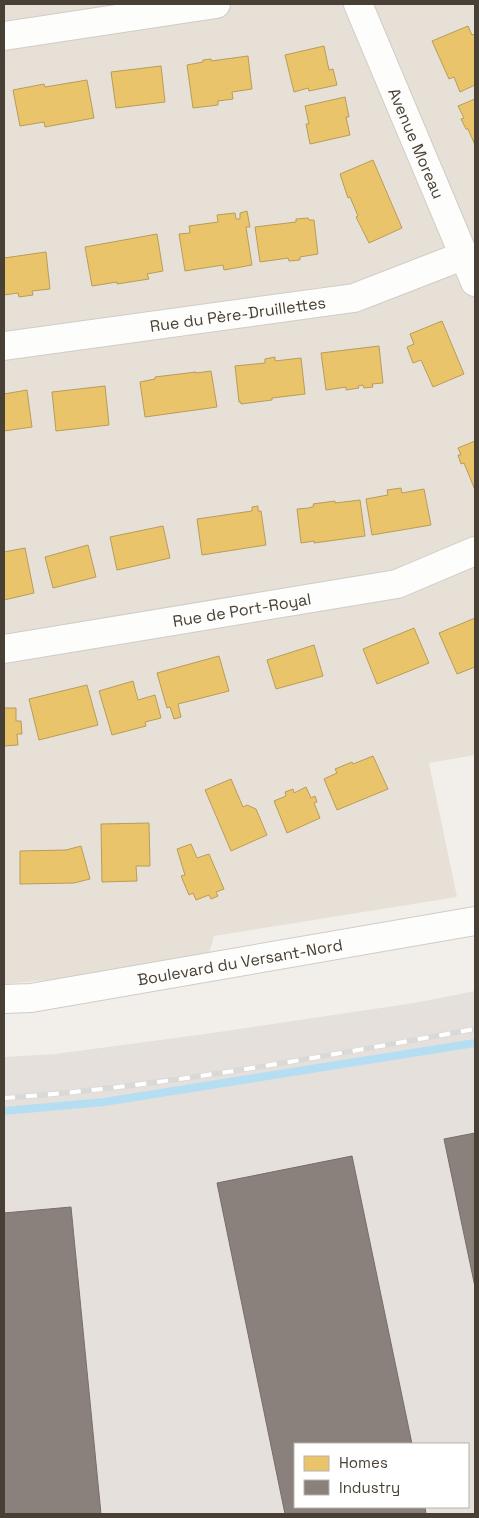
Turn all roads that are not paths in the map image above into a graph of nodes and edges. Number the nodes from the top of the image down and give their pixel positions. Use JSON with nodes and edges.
{"nodes":[{"id":1,"x":216,"y":4,"type":"edge"},
{"id":2,"x":358,"y":4,"type":"edge"},
{"id":3,"x":4,"y":36,"type":"edge"},
{"id":4,"x":465,"y":255,"type":"junction"},
{"id":5,"x":475,"y":282,"type":"edge"},
{"id":6,"x":4,"y":346,"type":"edge"},
{"id":7,"x":475,"y":551,"type":"edge"},
{"id":8,"x":4,"y":649,"type":"edge"},
{"id":9,"x":475,"y":921,"type":"edge"},
{"id":10,"x":4,"y":999,"type":"edge"}],
"edges":[{"from":1,"to":3,"type":"street"},
{"from":2,"to":4,"type":"street","name":"Avenue Moreau"},
{"from":4,"to":5,"type":"street","name":"Avenue Moreau"},
{"from":4,"to":6,"type":"street","name":"Rue du Père-Druillettes"},
{"from":7,"to":8,"type":"street","name":"Rue de Port-Royal"},
{"from":9,"to":10,"type":"street","name":"Boulevard du Versant-Nord"}]}
